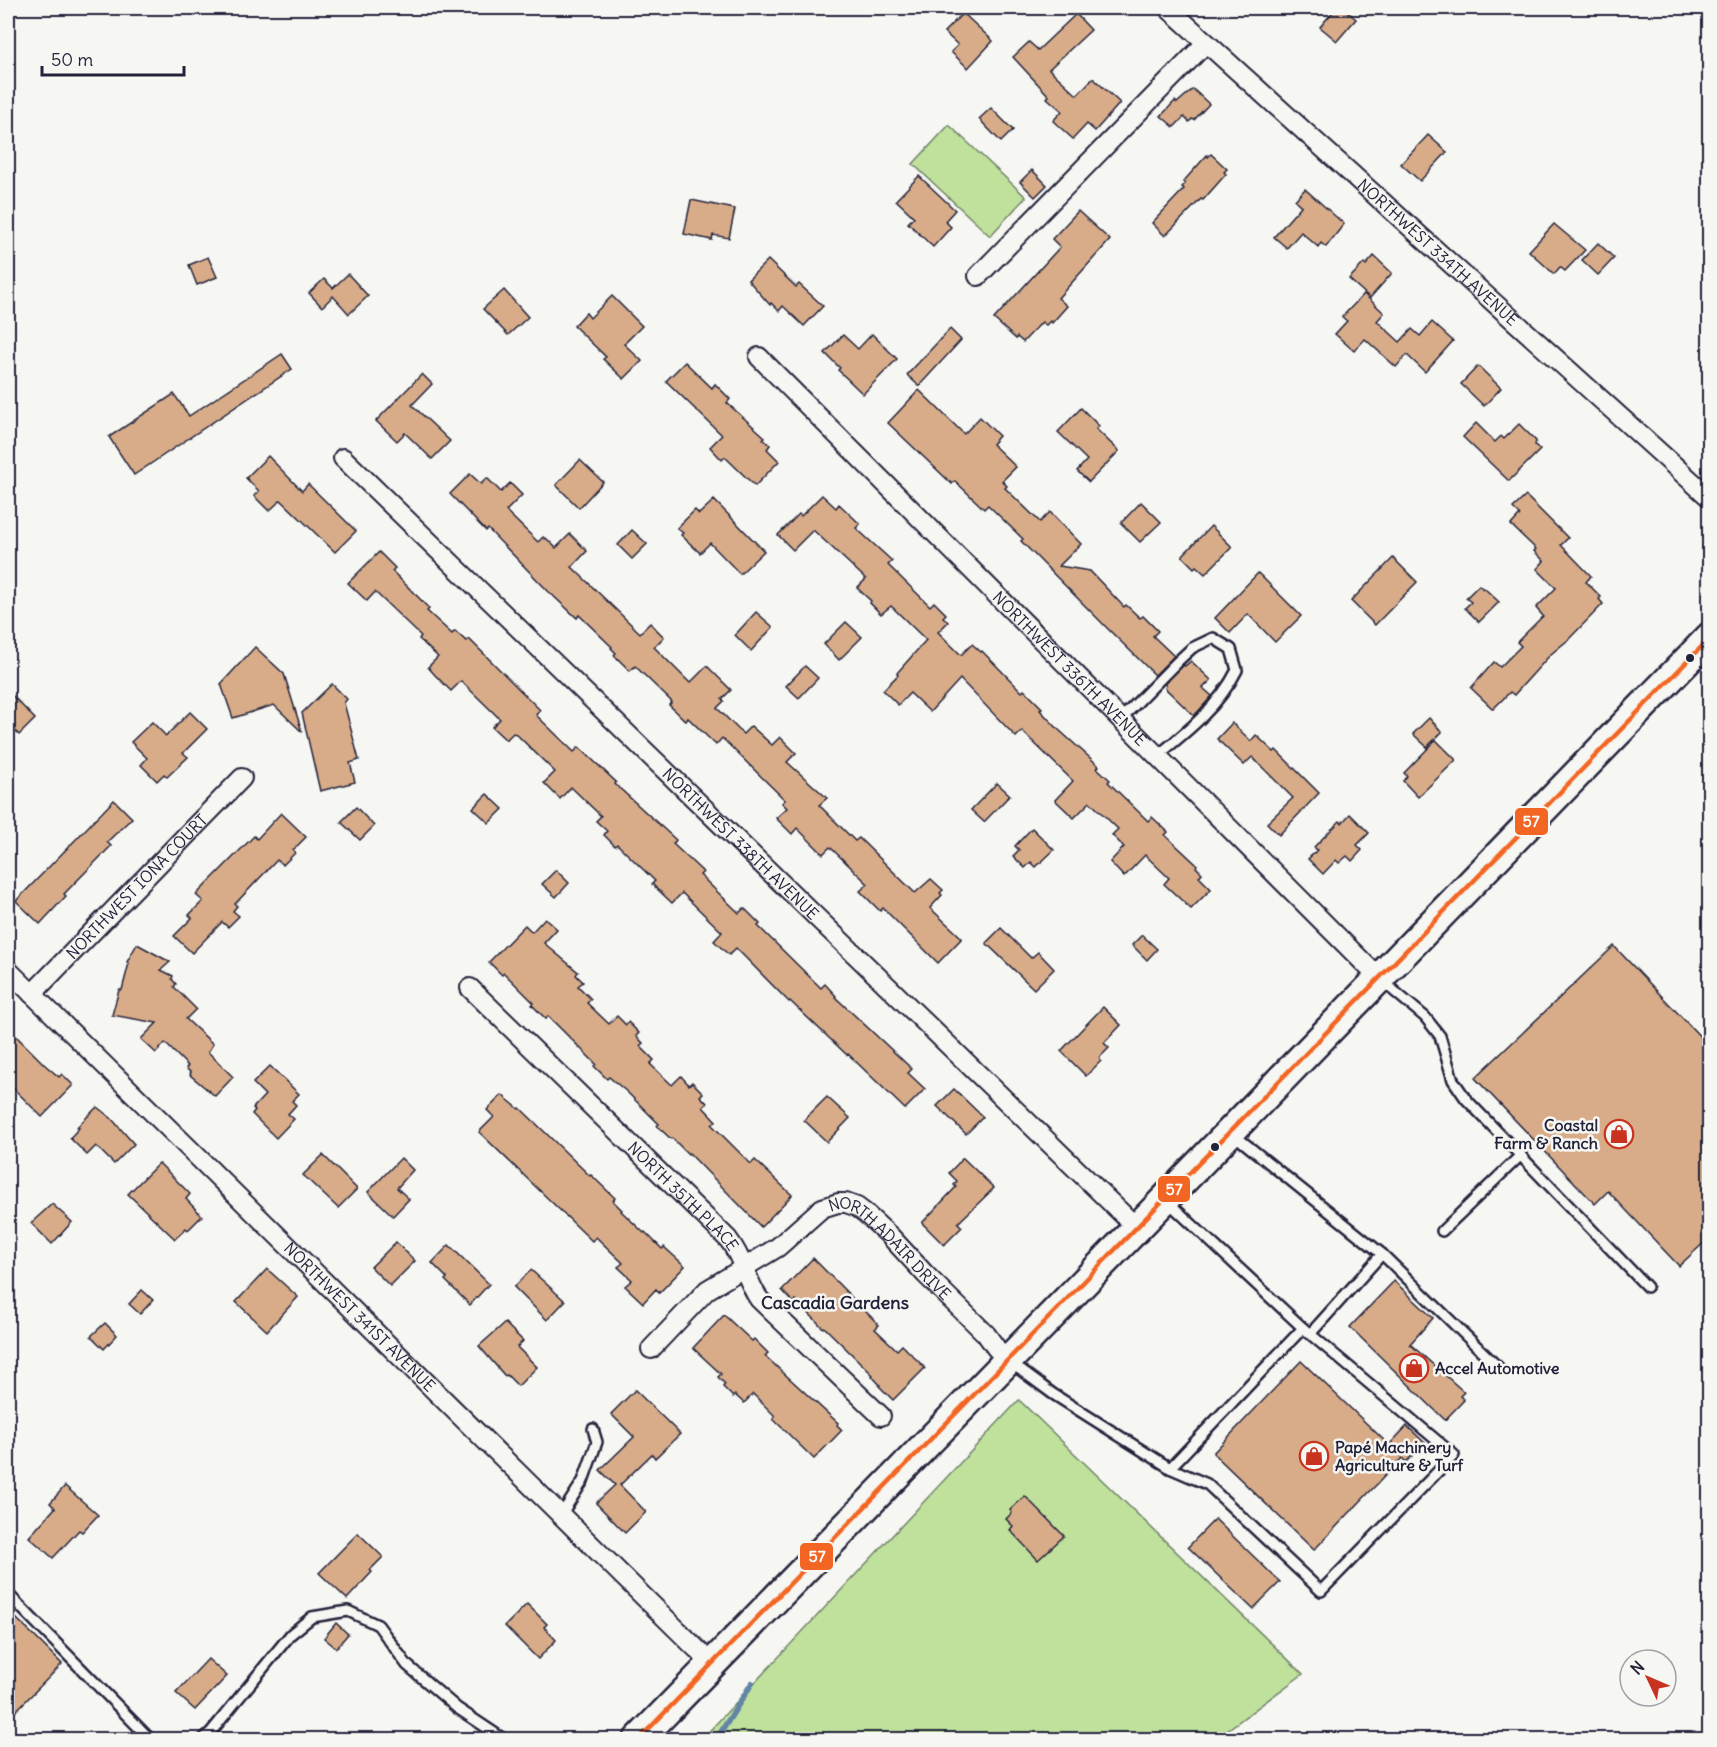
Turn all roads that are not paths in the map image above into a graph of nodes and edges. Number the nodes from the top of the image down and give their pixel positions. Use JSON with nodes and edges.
{"nodes":[{"id":1,"x":1168,"y":8,"type":"edge"},
{"id":2,"x":1206,"y":43,"type":"junction"},
{"id":3,"x":978,"y":276,"type":"dead end"},
{"id":4,"x":759,"y":357,"type":"dead end"},
{"id":5,"x":343,"y":458,"type":"dead end"},
{"id":6,"x":1710,"y":498,"type":"edge"},
{"id":7,"x":1710,"y":637,"type":"edge"},
{"id":8,"x":1121,"y":719,"type":"junction"},
{"id":9,"x":1157,"y":756,"type":"junction"},
{"id":10,"x":242,"y":778,"type":"dead end"},
{"id":11,"x":8,"y":970,"type":"edge"},
{"id":12,"x":1379,"y":978,"type":"junction"},
{"id":13,"x":470,"y":988,"type":"dead end"},
{"id":14,"x":32,"y":994,"type":"junction"},
{"id":15,"x":1230,"y":1131,"type":"junction"},
{"id":16,"x":1521,"y":1155,"type":"junction"},
{"id":17,"x":1164,"y":1199,"type":"junction"},
{"id":18,"x":1137,"y":1228,"type":"junction"},
{"id":19,"x":1442,"y":1231,"type":"dead end"},
{"id":20,"x":1382,"y":1254,"type":"junction"},
{"id":21,"x":745,"y":1269,"type":"junction"},
{"id":22,"x":1647,"y":1287,"type":"dead end"},
{"id":23,"x":1307,"y":1331,"type":"junction"},
{"id":24,"x":651,"y":1349,"type":"dead end"},
{"id":25,"x":1007,"y":1359,"type":"junction"},
{"id":26,"x":1499,"y":1368,"type":"dead end"},
{"id":27,"x":881,"y":1416,"type":"dead end"},
{"id":28,"x":593,"y":1429,"type":"dead end"},
{"id":29,"x":1170,"y":1468,"type":"junction"},
{"id":30,"x":561,"y":1515,"type":"junction"},
{"id":31,"x":8,"y":1594,"type":"edge"},
{"id":32,"x":712,"y":1664,"type":"junction"},
{"id":33,"x":151,"y":1740,"type":"edge"},
{"id":34,"x":202,"y":1740,"type":"edge"},
{"id":35,"x":505,"y":1740,"type":"edge"},
{"id":36,"x":638,"y":1740,"type":"edge"}],
"edges":[{"from":1,"to":2,"type":"street","name":"NORTHWEST 334TH AVENUE"},
{"from":2,"to":3,"type":"street"},
{"from":2,"to":6,"type":"street","name":"NORTHWEST 334TH AVENUE"},
{"from":4,"to":8,"type":"street","name":"NORTHWEST 336TH AVENUE"},
{"from":5,"to":18,"type":"street","name":"NORTHWEST 338TH AVENUE"},
{"from":7,"to":12,"type":"highway"},
{"from":8,"to":9,"type":"street","name":"NORTHWEST 336TH AVENUE"},
{"from":8,"to":9,"type":"lane"},
{"from":9,"to":12,"type":"street","name":"NORTHWEST 336TH AVENUE"},
{"from":10,"to":14,"type":"street","name":"NORTHWEST IONA COURT"},
{"from":11,"to":14,"type":"street","name":"NORTHWEST 341ST AVENUE"},
{"from":12,"to":15,"type":"highway"},
{"from":12,"to":16,"type":"lane"},
{"from":13,"to":21,"type":"street","name":"NORTH 35TH PLACE"},
{"from":14,"to":30,"type":"street","name":"NORTHWEST 341ST AVENUE"},
{"from":15,"to":17,"type":"highway"},
{"from":15,"to":20,"type":"lane"},
{"from":16,"to":19,"type":"lane"},
{"from":16,"to":22,"type":"lane"},
{"from":17,"to":18,"type":"highway"},
{"from":17,"to":23,"type":"lane"},
{"from":18,"to":25,"type":"highway"},
{"from":20,"to":23,"type":"lane"},
{"from":20,"to":26,"type":"lane"},
{"from":21,"to":24,"type":"street","name":"NORTH ADAIR DRIVE"},
{"from":21,"to":25,"type":"street","name":"NORTH ADAIR DRIVE"},
{"from":21,"to":27,"type":"street","name":"NORTH 35TH PLACE"},
{"from":23,"to":29,"type":"lane"},
{"from":23,"to":29,"type":"lane"},
{"from":25,"to":29,"type":"lane"},
{"from":25,"to":32,"type":"highway"},
{"from":28,"to":30,"type":"lane"},
{"from":30,"to":32,"type":"street","name":"NORTHWEST 341ST AVENUE"},
{"from":31,"to":33,"type":"lane"},
{"from":32,"to":36,"type":"highway"},
{"from":34,"to":35,"type":"lane"}]}
